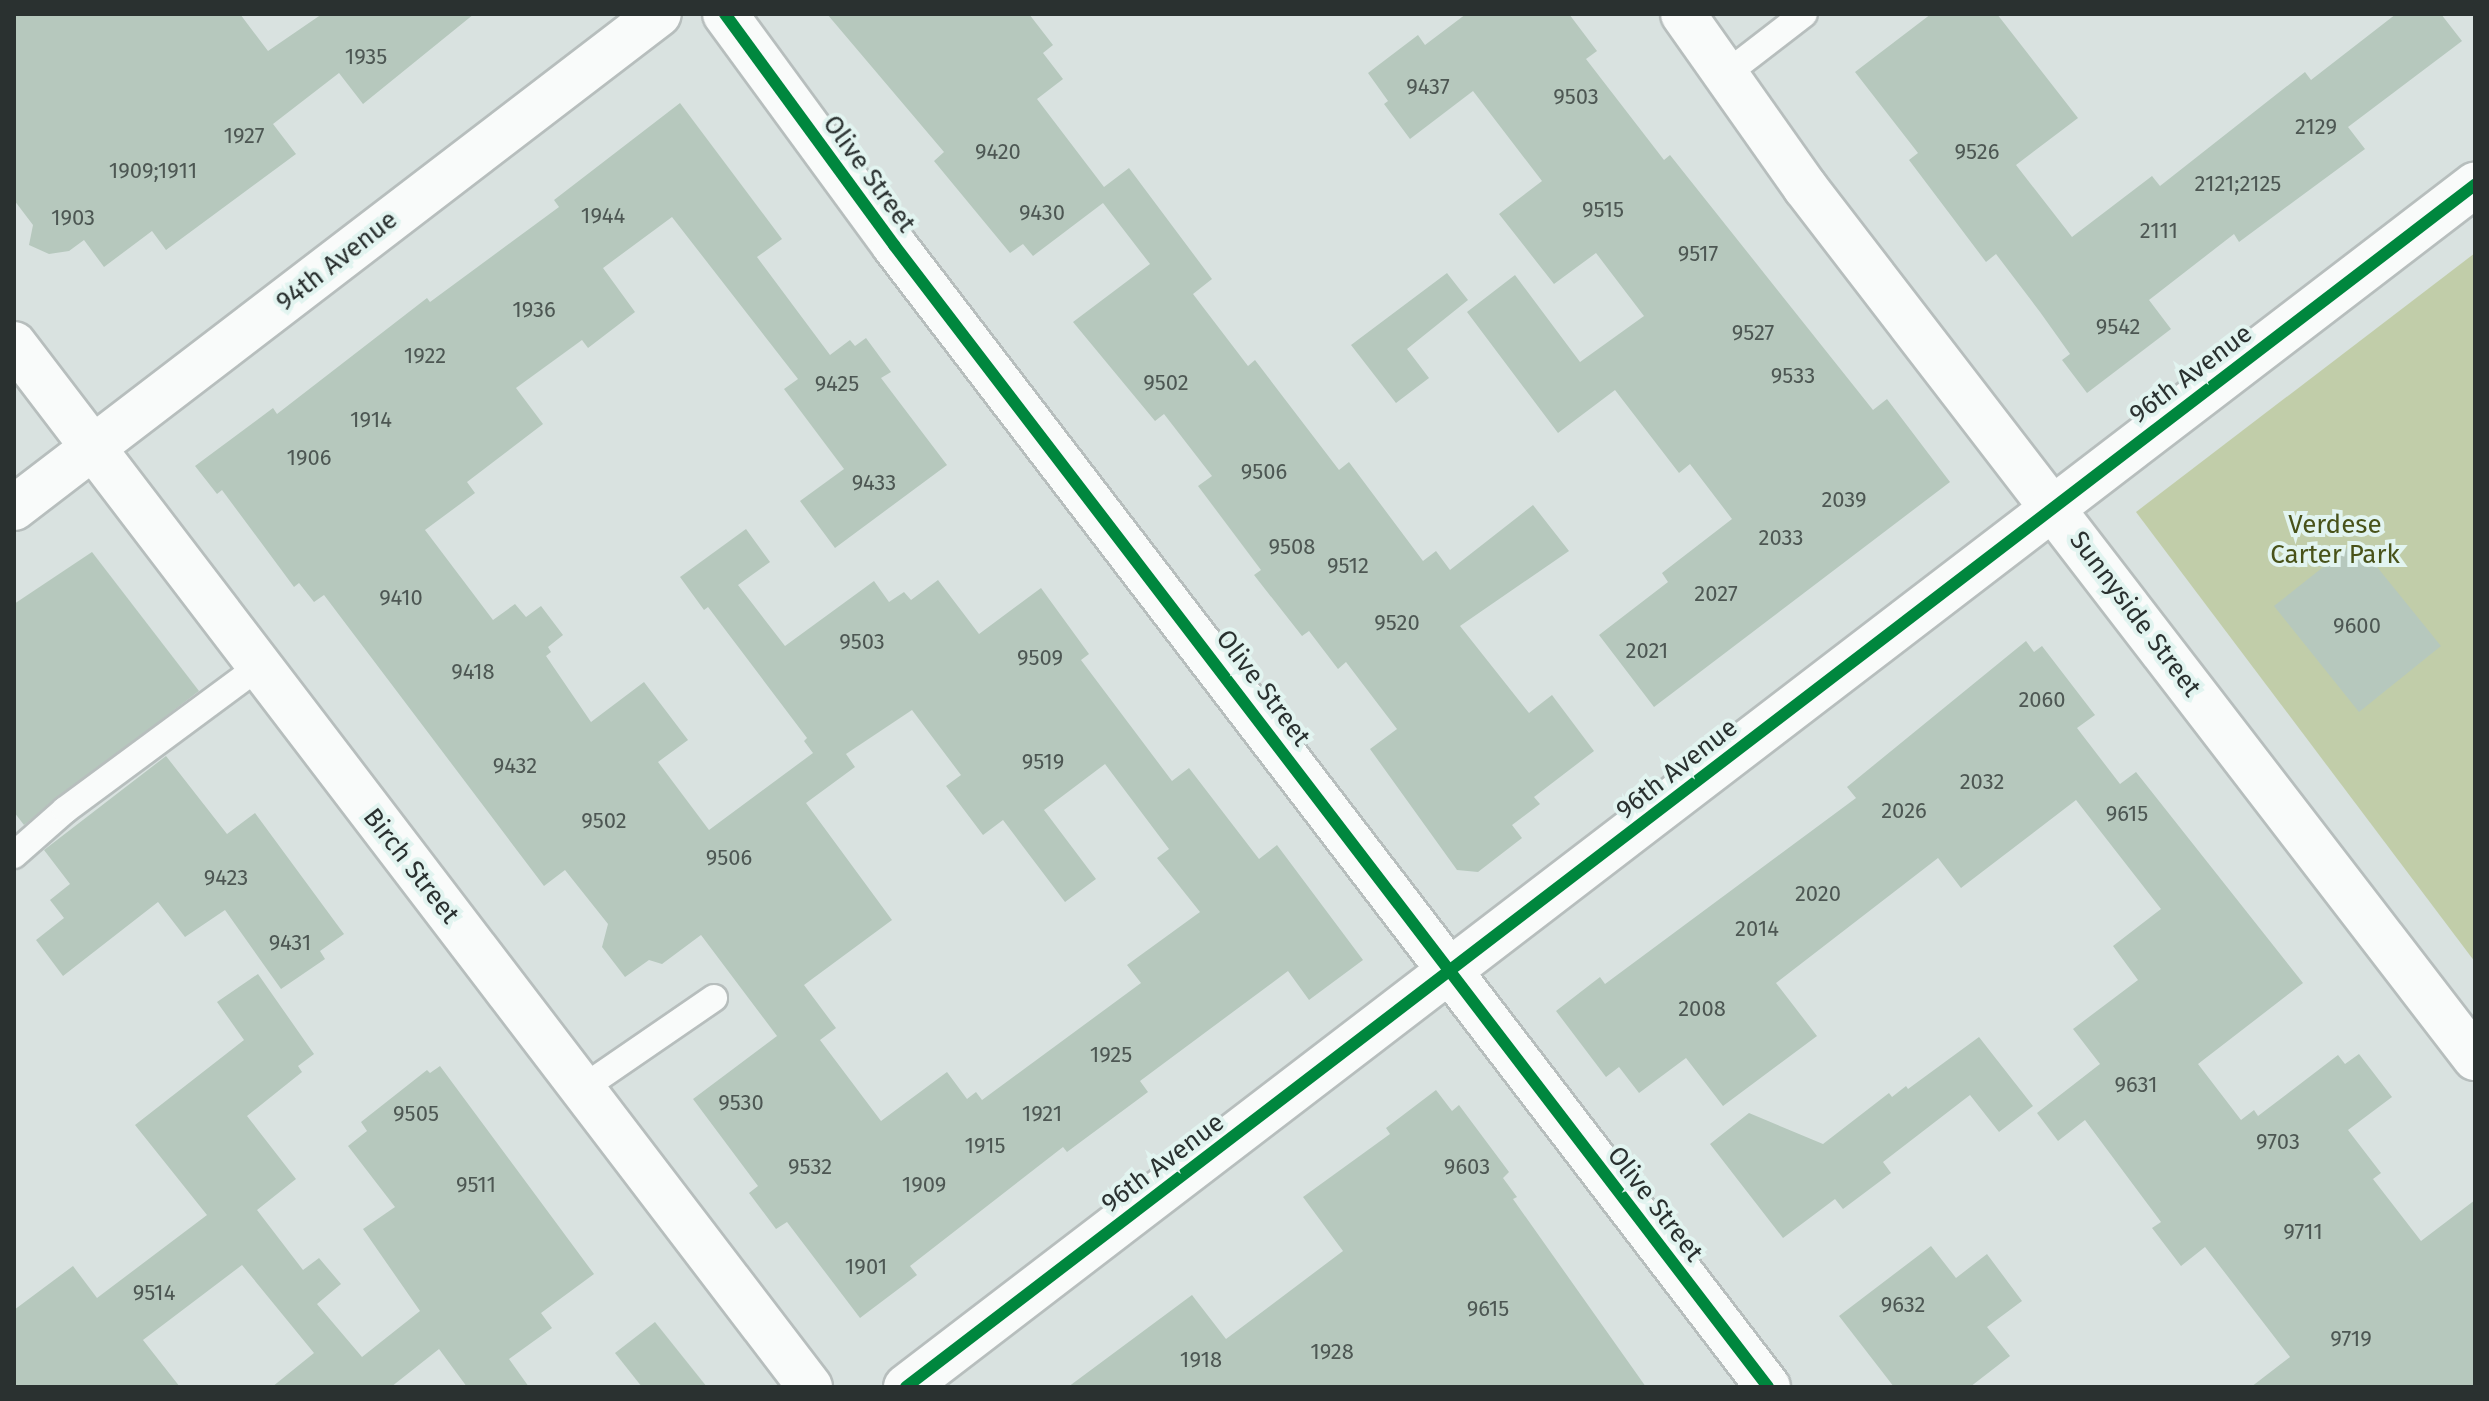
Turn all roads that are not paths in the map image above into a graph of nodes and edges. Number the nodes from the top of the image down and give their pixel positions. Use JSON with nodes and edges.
{"nodes":[{"id":1,"x":659,"y":14,"type":"edge"},
{"id":2,"x":725,"y":14,"type":"edge"},
{"id":3,"x":1683,"y":14,"type":"edge"},
{"id":4,"x":1804,"y":14,"type":"edge"},
{"id":5,"x":1726,"y":74,"type":"junction"},
{"id":6,"x":2475,"y":185,"type":"edge"},
{"id":7,"x":14,"y":344,"type":"edge"},
{"id":8,"x":92,"y":449,"type":"junction"},
{"id":9,"x":14,"y":508,"type":"edge"},
{"id":10,"x":2054,"y":508,"type":"junction"},
{"id":11,"x":261,"y":665,"type":"junction"},
{"id":12,"x":14,"y":855,"type":"edge"},
{"id":13,"x":1450,"y":972,"type":"junction"},
{"id":14,"x":714,"y":998,"type":"dead end"},
{"id":15,"x":2475,"y":1058,"type":"edge"},
{"id":16,"x":583,"y":1088,"type":"junction"},
{"id":17,"x":810,"y":1387,"type":"edge"},
{"id":18,"x":906,"y":1387,"type":"edge"},
{"id":19,"x":1768,"y":1387,"type":"edge"}],
"edges":[{"from":1,"to":8,"type":"street","name":"94th Avenue"},
{"from":2,"to":13,"type":"street","name":"Olive Street"},
{"from":3,"to":5,"type":"street","name":"Sunnyside Street"},
{"from":4,"to":5,"type":"lane"},
{"from":5,"to":10,"type":"street","name":"Sunnyside Street"},
{"from":6,"to":10,"type":"street","name":"96th Avenue"},
{"from":7,"to":8,"type":"street","name":"Birch Street"},
{"from":8,"to":9,"type":"street","name":"94th Avenue"},
{"from":8,"to":11,"type":"street","name":"Birch Street"},
{"from":10,"to":13,"type":"street","name":"96th Avenue"},
{"from":10,"to":15,"type":"street","name":"Sunnyside Street"},
{"from":11,"to":12,"type":"lane"},
{"from":11,"to":16,"type":"street","name":"Birch Street"},
{"from":13,"to":18,"type":"street","name":"96th Avenue"},
{"from":13,"to":19,"type":"street","name":"Olive Street"},
{"from":14,"to":16,"type":"lane"},
{"from":16,"to":17,"type":"street","name":"Birch Street"}]}
